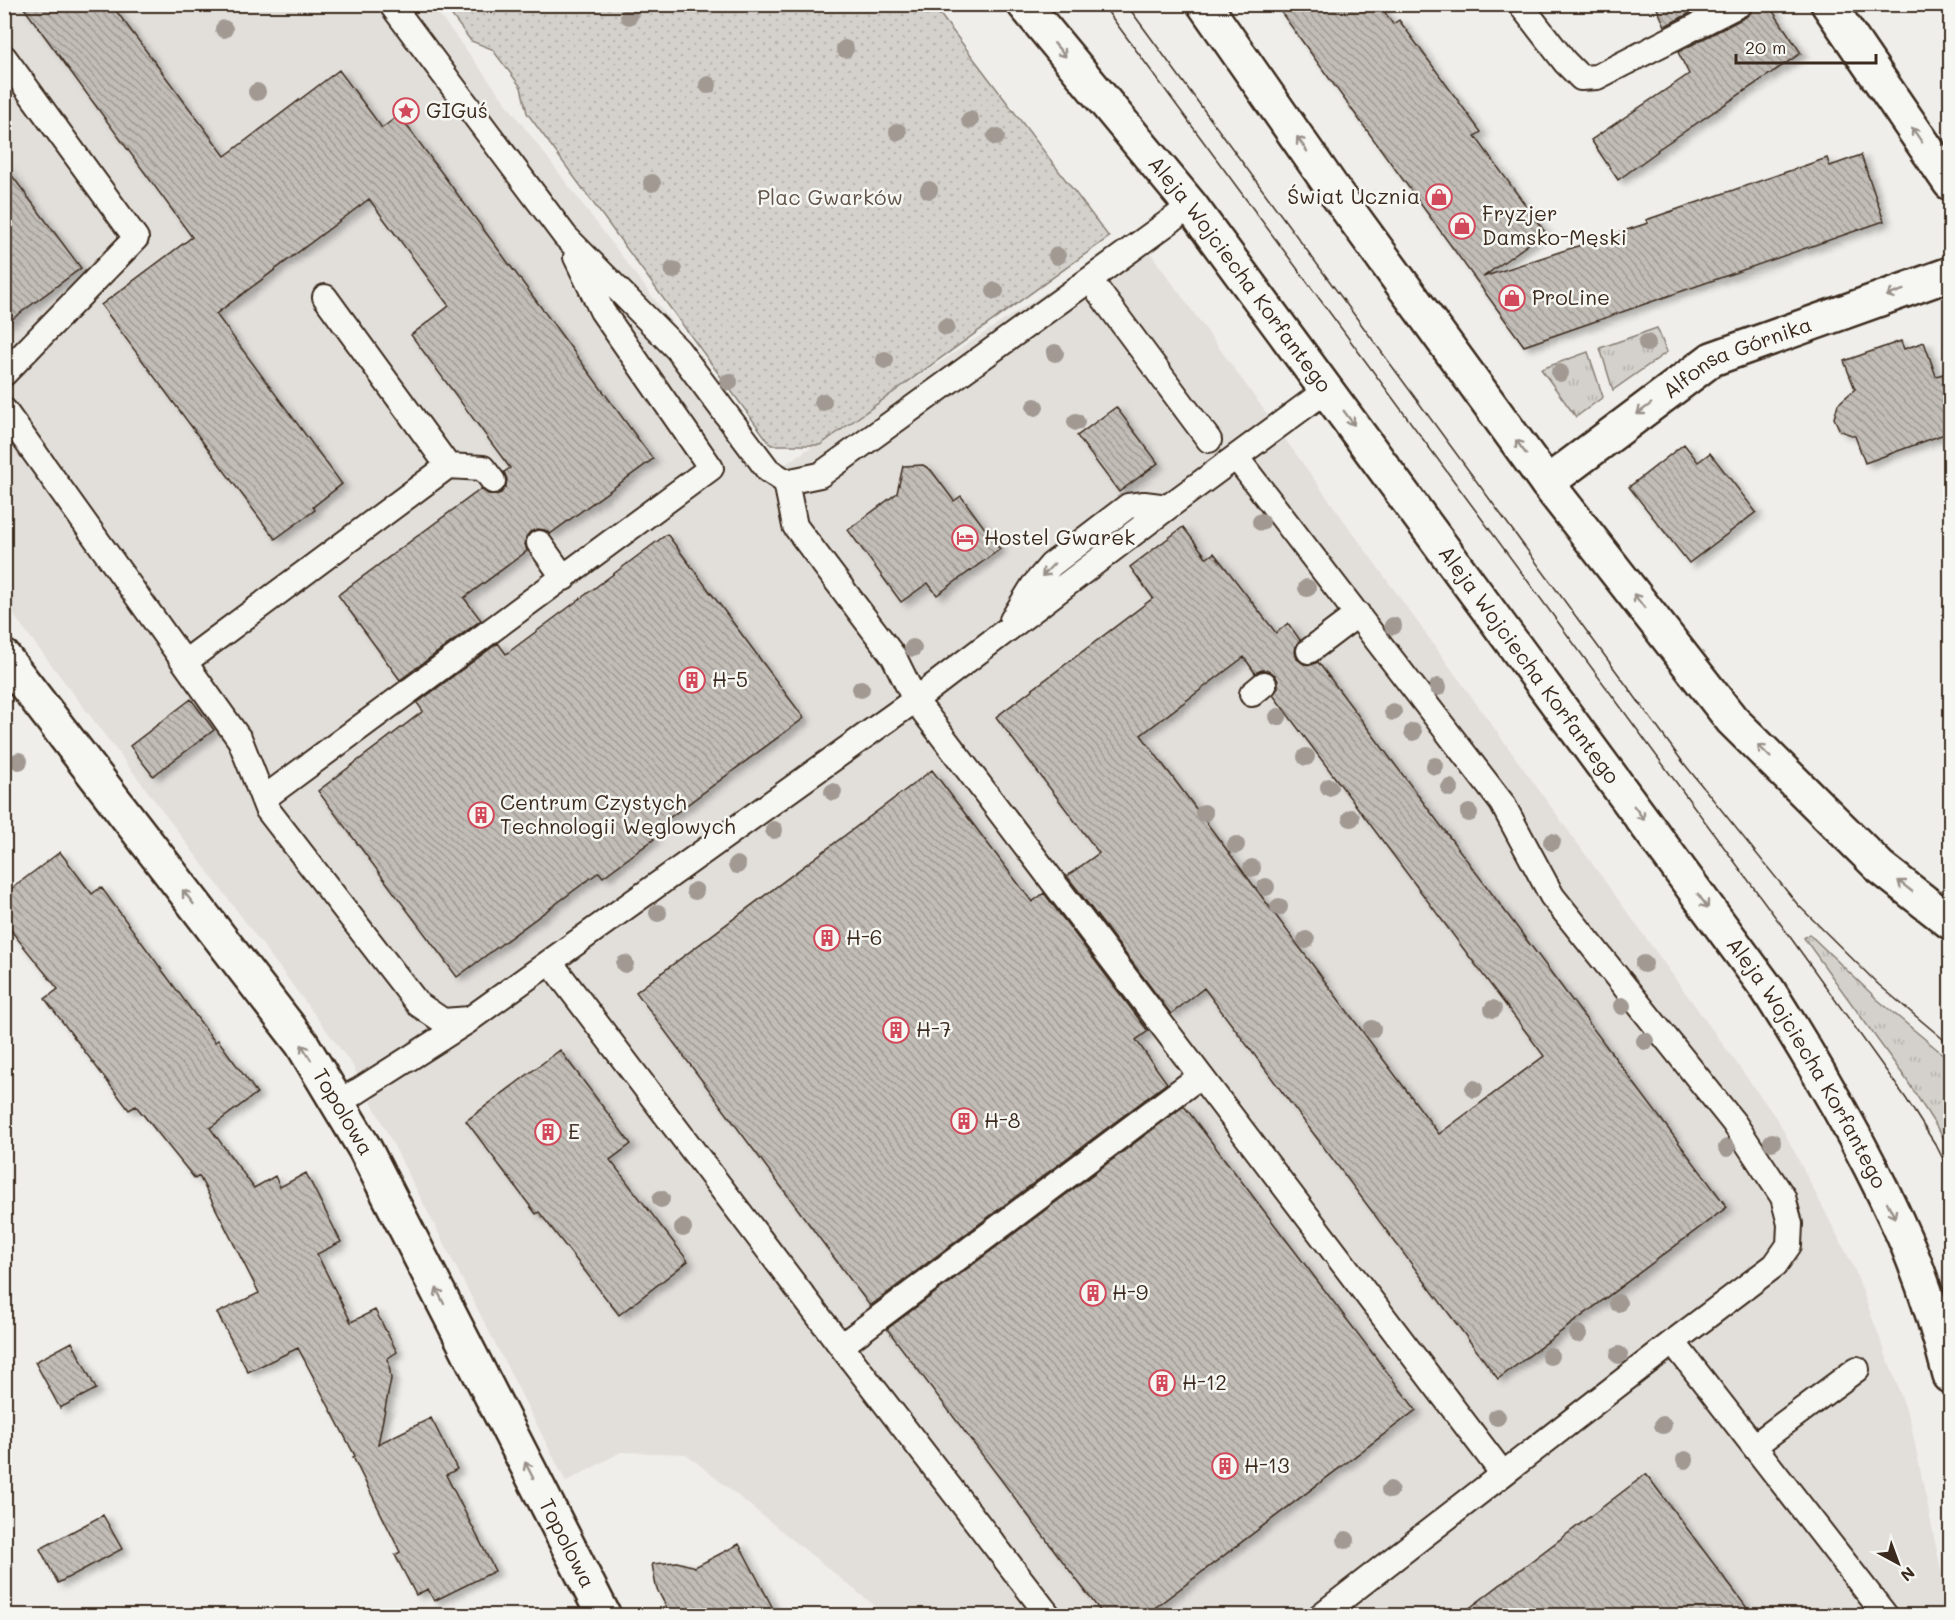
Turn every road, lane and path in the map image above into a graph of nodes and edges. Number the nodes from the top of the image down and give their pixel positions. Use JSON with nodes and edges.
{"nodes":[{"id":1,"x":391,"y":4,"type":"edge"},
{"id":2,"x":1024,"y":4,"type":"edge"},
{"id":3,"x":1204,"y":4,"type":"edge"},
{"id":4,"x":1520,"y":4,"type":"edge"},
{"id":5,"x":1740,"y":4,"type":"edge"},
{"id":6,"x":1828,"y":4,"type":"edge"},
{"id":7,"x":4,"y":57,"type":"edge"},
{"id":8,"x":1950,"y":183,"type":"edge"},
{"id":9,"x":1191,"y":206,"type":"junction"},
{"id":10,"x":565,"y":236,"type":"junction"},
{"id":11,"x":1950,"y":274,"type":"edge"},
{"id":12,"x":1090,"y":279,"type":"junction"},
{"id":13,"x":325,"y":297,"type":"dead end"},
{"id":14,"x":4,"y":374,"type":"edge"},
{"id":15,"x":1328,"y":389,"type":"junction"},
{"id":16,"x":4,"y":411,"type":"edge"},
{"id":17,"x":1209,"y":440,"type":"dead end"},
{"id":18,"x":1236,"y":457,"type":"junction"},
{"id":19,"x":448,"y":466,"type":"junction"},
{"id":20,"x":493,"y":481,"type":"dead end"},
{"id":21,"x":786,"y":482,"type":"junction"},
{"id":22,"x":1547,"y":483,"type":"junction"},
{"id":23,"x":538,"y":543,"type":"dead end"},
{"id":24,"x":564,"y":578,"type":"junction"},
{"id":25,"x":1358,"y":614,"type":"junction"},
{"id":26,"x":1309,"y":651,"type":"dead end"},
{"id":27,"x":4,"y":657,"type":"edge"},
{"id":28,"x":184,"y":662,"type":"junction"},
{"id":29,"x":915,"y":700,"type":"junction"},
{"id":30,"x":263,"y":799,"type":"junction"},
{"id":31,"x":1950,"y":922,"type":"edge"},
{"id":32,"x":550,"y":962,"type":"junction"},
{"id":33,"x":470,"y":1019,"type":"junction"},
{"id":34,"x":1200,"y":1076,"type":"junction"},
{"id":35,"x":337,"y":1102,"type":"junction"},
{"id":36,"x":1673,"y":1342,"type":"junction"},
{"id":37,"x":840,"y":1346,"type":"junction"},
{"id":38,"x":1857,"y":1369,"type":"dead end"},
{"id":39,"x":1950,"y":1376,"type":"edge"},
{"id":40,"x":1754,"y":1446,"type":"junction"},
{"id":41,"x":1503,"y":1474,"type":"junction"},
{"id":42,"x":604,"y":1616,"type":"edge"},
{"id":43,"x":1049,"y":1616,"type":"edge"},
{"id":44,"x":1320,"y":1616,"type":"edge"},
{"id":45,"x":1886,"y":1616,"type":"edge"}],
"edges":[{"from":1,"to":10,"type":"lane"},
{"from":2,"to":9,"type":"main road","name":"Aleja Wojciecha Korfantego","one_way":true},
{"from":22,"to":3,"type":"main road","one_way":true},
{"from":4,"to":5,"type":"lane"},
{"from":8,"to":6,"type":"main road","one_way":true},
{"from":7,"to":14,"type":"lane"},
{"from":9,"to":12,"type":"lane"},
{"from":9,"to":15,"type":"main road","name":"Aleja Wojciecha Korfantego"},
{"from":10,"to":21,"type":"lane"},
{"from":10,"to":24,"type":"lane"},
{"from":11,"to":22,"type":"main road","name":"Alfonsa Górnika","one_way":true},
{"from":12,"to":17,"type":"lane"},
{"from":12,"to":21,"type":"lane"},
{"from":13,"to":19,"type":"lane"},
{"from":15,"to":18,"type":"lane"},
{"from":15,"to":39,"type":"main road","name":"Aleja Wojciecha Korfantego","one_way":true},
{"from":16,"to":28,"type":"lane"},
{"from":18,"to":25,"type":"lane"},
{"from":18,"to":29,"type":"lane"},
{"from":19,"to":20,"type":"lane"},
{"from":19,"to":28,"type":"lane"},
{"from":21,"to":29,"type":"lane"},
{"from":31,"to":22,"type":"main road","one_way":true},
{"from":23,"to":24,"type":"lane"},
{"from":24,"to":30,"type":"lane"},
{"from":25,"to":26,"type":"lane"},
{"from":25,"to":36,"type":"lane"},
{"from":35,"to":27,"type":"main road","name":"Topolowa","one_way":true},
{"from":28,"to":30,"type":"lane"},
{"from":29,"to":32,"type":"lane"},
{"from":29,"to":34,"type":"lane"},
{"from":30,"to":33,"type":"lane"},
{"from":32,"to":33,"type":"lane"},
{"from":32,"to":37,"type":"lane"},
{"from":33,"to":35,"type":"lane"},
{"from":34,"to":37,"type":"lane"},
{"from":34,"to":41,"type":"lane"},
{"from":42,"to":35,"type":"main road","name":"Topolowa","one_way":true},
{"from":36,"to":40,"type":"lane"},
{"from":36,"to":41,"type":"lane"},
{"from":37,"to":43,"type":"lane"},
{"from":38,"to":40,"type":"lane"},
{"from":40,"to":45,"type":"lane"},
{"from":41,"to":44,"type":"lane"}]}
